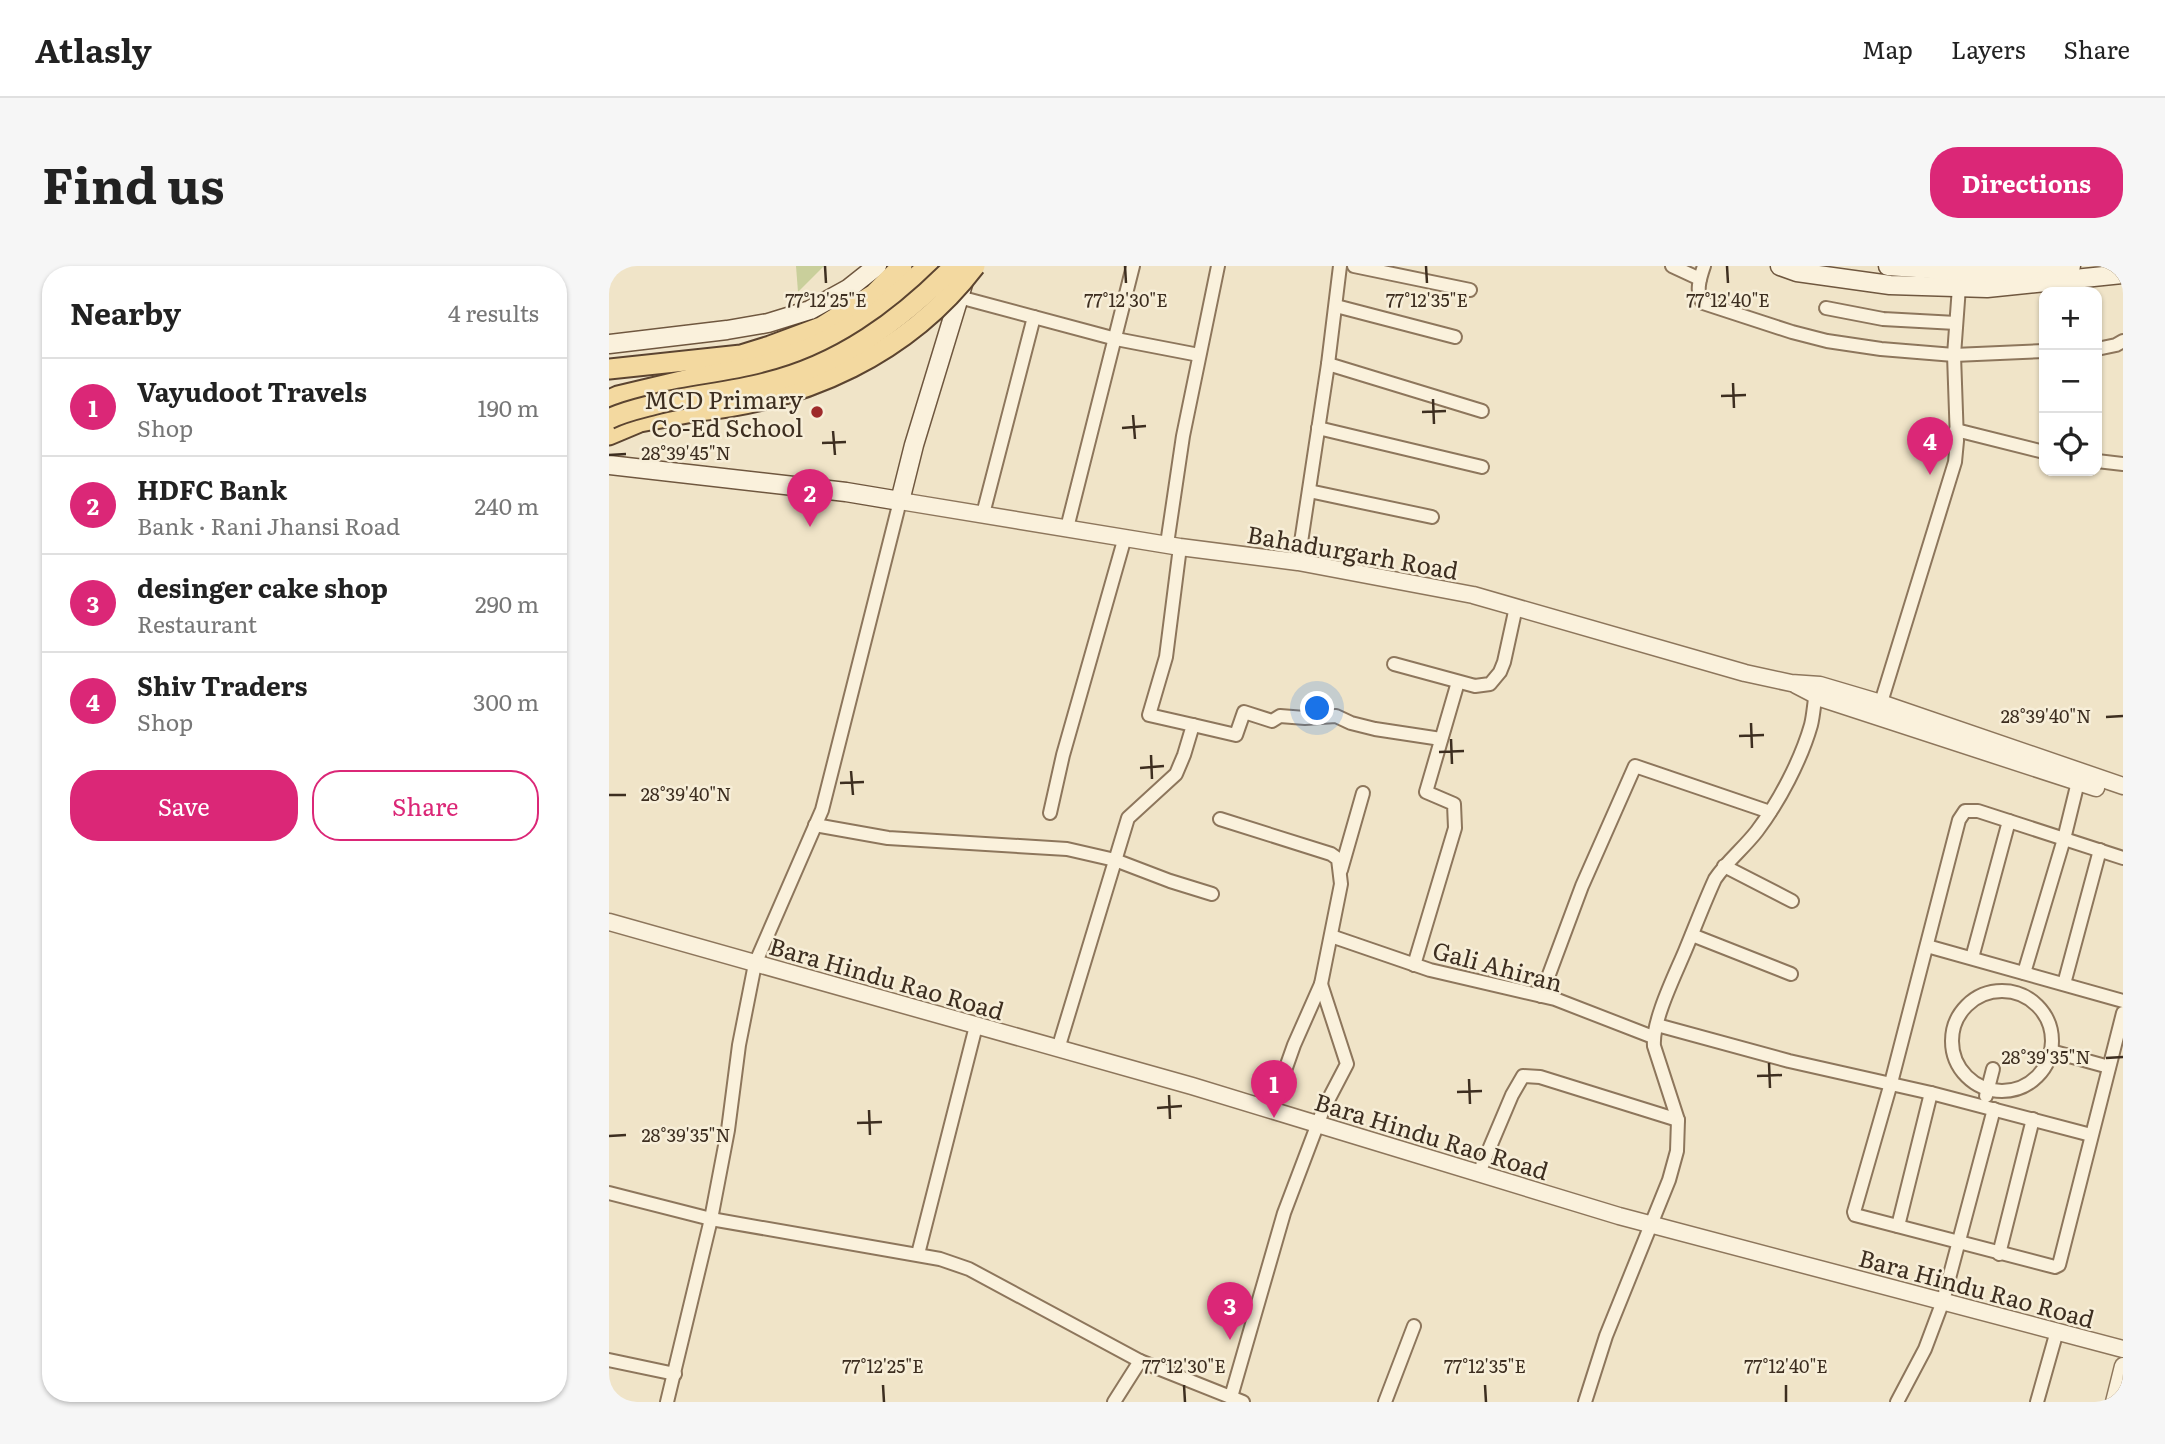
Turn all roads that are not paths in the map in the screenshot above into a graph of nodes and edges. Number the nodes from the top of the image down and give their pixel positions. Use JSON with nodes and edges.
{"nodes":[{"id":1,"x":877,"y":266,"type":"edge"},
{"id":2,"x":902,"y":266,"type":"edge"},
{"id":3,"x":928,"y":266,"type":"edge"},
{"id":4,"x":952,"y":266,"type":"edge"},
{"id":5,"x":974,"y":266,"type":"edge"},
{"id":6,"x":1133,"y":266,"type":"edge"},
{"id":7,"x":1217,"y":266,"type":"edge"},
{"id":8,"x":1340,"y":266,"type":"edge"},
{"id":9,"x":1354,"y":266,"type":"edge"},
{"id":10,"x":1672,"y":266,"type":"edge"},
{"id":11,"x":1780,"y":266,"type":"edge"},
{"id":12,"x":1888,"y":266,"type":"edge"},
{"id":13,"x":2071,"y":266,"type":"edge"},
{"id":14,"x":1702,"y":272,"type":"edge"},
{"id":15,"x":2123,"y":274,"type":"edge"},
{"id":16,"x":1959,"y":275,"type":"edge"},
{"id":17,"x":1470,"y":290,"type":"dead end"},
{"id":18,"x":961,"y":291,"type":"junction"},
{"id":19,"x":1336,"y":306,"type":"junction"},
{"id":20,"x":1826,"y":308,"type":"dead end"},
{"id":21,"x":1034,"y":317,"type":"junction"},
{"id":22,"x":1956,"y":323,"type":"junction"},
{"id":23,"x":1455,"y":337,"type":"dead end"},
{"id":24,"x":1116,"y":339,"type":"junction"},
{"id":25,"x":2123,"y":341,"type":"edge"},
{"id":26,"x":609,"y":344,"type":"edge"},
{"id":27,"x":2102,"y":348,"type":"edge"},
{"id":28,"x":2039,"y":351,"type":"edge"},
{"id":29,"x":1199,"y":355,"type":"junction"},
{"id":30,"x":1954,"y":355,"type":"junction"},
{"id":31,"x":1328,"y":364,"type":"junction"},
{"id":32,"x":609,"y":369,"type":"edge"},
{"id":33,"x":609,"y":400,"type":"edge"},
{"id":34,"x":1482,"y":411,"type":"dead end"},
{"id":35,"x":609,"y":419,"type":"edge"},
{"id":36,"x":1318,"y":428,"type":"junction"},
{"id":37,"x":1956,"y":430,"type":"junction"},
{"id":38,"x":609,"y":435,"type":"edge"},
{"id":39,"x":2039,"y":451,"type":"edge"},
{"id":40,"x":2102,"y":462,"type":"edge"},
{"id":41,"x":2123,"y":464,"type":"edge"},
{"id":42,"x":609,"y":465,"type":"edge"},
{"id":43,"x":1482,"y":467,"type":"dead end"},
{"id":44,"x":1309,"y":491,"type":"junction"},
{"id":45,"x":900,"y":501,"type":"junction"},
{"id":46,"x":983,"y":514,"type":"junction"},
{"id":47,"x":1432,"y":517,"type":"dead end"},
{"id":48,"x":1067,"y":528,"type":"junction"},
{"id":49,"x":1125,"y":537,"type":"junction"},
{"id":50,"x":1174,"y":545,"type":"junction"},
{"id":51,"x":1298,"y":562,"type":"junction"},
{"id":52,"x":1516,"y":607,"type":"junction"},
{"id":53,"x":1394,"y":664,"type":"dead end"},
{"id":54,"x":1458,"y":682,"type":"junction"},
{"id":55,"x":1816,"y":691,"type":"junction"},
{"id":56,"x":1879,"y":710,"type":"junction"},
{"id":57,"x":1193,"y":725,"type":"junction"},
{"id":58,"x":1441,"y":739,"type":"junction"},
{"id":59,"x":2078,"y":782,"type":"junction"},
{"id":60,"x":2123,"y":786,"type":"edge"},
{"id":61,"x":1363,"y":793,"type":"dead end"},
{"id":62,"x":2123,"y":797,"type":"edge"},
{"id":63,"x":1770,"y":812,"type":"junction"},
{"id":64,"x":1050,"y":813,"type":"dead end"},
{"id":65,"x":1220,"y":819,"type":"dead end"},
{"id":66,"x":2009,"y":821,"type":"junction"},
{"id":67,"x":815,"y":825,"type":"junction"},
{"id":68,"x":2064,"y":839,"type":"junction"},
{"id":69,"x":2099,"y":850,"type":"junction"},
{"id":70,"x":2123,"y":858,"type":"edge"},
{"id":71,"x":1115,"y":860,"type":"junction"},
{"id":72,"x":1724,"y":866,"type":"junction"},
{"id":73,"x":1341,"y":870,"type":"junction"},
{"id":74,"x":1212,"y":894,"type":"dead end"},
{"id":75,"x":1792,"y":901,"type":"dead end"},
{"id":76,"x":609,"y":922,"type":"edge"},
{"id":77,"x":1692,"y":935,"type":"junction"},
{"id":78,"x":1331,"y":936,"type":"junction"},
{"id":79,"x":1927,"y":946,"type":"junction"},
{"id":80,"x":1972,"y":958,"type":"junction"},
{"id":81,"x":755,"y":964,"type":"junction"},
{"id":82,"x":1415,"y":965,"type":"junction"},
{"id":83,"x":2022,"y":973,"type":"junction"},
{"id":84,"x":1791,"y":974,"type":"dead end"},
{"id":85,"x":1321,"y":984,"type":"junction"},
{"id":86,"x":2064,"y":984,"type":"junction"},
{"id":87,"x":2016,"y":992,"type":"junction"},
{"id":88,"x":1541,"y":996,"type":"junction"},
{"id":89,"x":2123,"y":1001,"type":"edge"},
{"id":90,"x":2123,"y":1013,"type":"edge"},
{"id":91,"x":976,"y":1026,"type":"junction"},
{"id":92,"x":1655,"y":1031,"type":"junction"},
{"id":93,"x":1058,"y":1049,"type":"junction"},
{"id":94,"x":2051,"y":1051,"type":"junction"},
{"id":95,"x":2109,"y":1067,"type":"junction"},
{"id":96,"x":1993,"y":1069,"type":"dead end"},
{"id":97,"x":1891,"y":1083,"type":"junction"},
{"id":98,"x":1988,"y":1089,"type":"junction"},
{"id":99,"x":1931,"y":1093,"type":"junction"},
{"id":100,"x":1989,"y":1108,"type":"junction"},
{"id":101,"x":1271,"y":1110,"type":"junction"},
{"id":102,"x":2033,"y":1119,"type":"junction"},
{"id":103,"x":1678,"y":1120,"type":"junction"},
{"id":104,"x":1318,"y":1124,"type":"junction"},
{"id":105,"x":2091,"y":1135,"type":"junction"},
{"id":106,"x":1479,"y":1173,"type":"junction"},
{"id":107,"x":609,"y":1193,"type":"edge"},
{"id":108,"x":711,"y":1219,"type":"junction"},
{"id":109,"x":1651,"y":1224,"type":"junction"},
{"id":110,"x":1898,"y":1226,"type":"junction"},
{"id":111,"x":1959,"y":1243,"type":"junction"},
{"id":112,"x":918,"y":1254,"type":"junction"},
{"id":113,"x":1999,"y":1254,"type":"junction"},
{"id":114,"x":1943,"y":1301,"type":"junction"},
{"id":115,"x":1414,"y":1326,"type":"dead end"},
{"id":116,"x":2057,"y":1331,"type":"junction"},
{"id":117,"x":2123,"y":1349,"type":"edge"},
{"id":118,"x":609,"y":1360,"type":"edge"},
{"id":119,"x":1140,"y":1362,"type":"junction"},
{"id":120,"x":2123,"y":1366,"type":"edge"},
{"id":121,"x":675,"y":1374,"type":"junction"},
{"id":122,"x":1237,"y":1399,"type":"edge"},
{"id":123,"x":667,"y":1402,"type":"edge"},
{"id":124,"x":1114,"y":1402,"type":"edge"},
{"id":125,"x":1385,"y":1402,"type":"edge"},
{"id":126,"x":1585,"y":1402,"type":"edge"},
{"id":127,"x":1897,"y":1402,"type":"edge"},
{"id":128,"x":2037,"y":1402,"type":"edge"},
{"id":129,"x":2114,"y":1402,"type":"edge"}],
"edges":[{"from":1,"to":26,"type":"main road"},
{"from":2,"to":32,"type":"main road"},
{"from":3,"to":33,"type":"main road"},
{"from":4,"to":18,"type":"main road"},
{"from":4,"to":35,"type":"main road","bridge":true},
{"from":5,"to":18,"type":"main road"},
{"from":5,"to":38,"type":"main road","bridge":true},
{"from":6,"to":24,"type":"street"},
{"from":7,"to":29,"type":"street"},
{"from":8,"to":19,"type":"street"},
{"from":9,"to":17,"type":"street"},
{"from":10,"to":14,"type":"street"},
{"from":11,"to":16,"type":"main road"},
{"from":12,"to":16,"type":"main road"},
{"from":13,"to":16,"type":"main road"},
{"from":14,"to":30,"type":"street"},
{"from":15,"to":16,"type":"main road"},
{"from":16,"to":22,"type":"street"},
{"from":18,"to":21,"type":"street"},
{"from":18,"to":45,"type":"main road"},
{"from":19,"to":23,"type":"street"},
{"from":19,"to":31,"type":"street"},
{"from":20,"to":22,"type":"street"},
{"from":21,"to":24,"type":"street"},
{"from":21,"to":46,"type":"street"},
{"from":22,"to":30,"type":"street"},
{"from":24,"to":29,"type":"street"},
{"from":24,"to":48,"type":"street"},
{"from":25,"to":27,"type":"street"},
{"from":28,"to":30,"type":"street"},
{"from":29,"to":50,"type":"street"},
{"from":30,"to":37,"type":"street"},
{"from":31,"to":34,"type":"street"},
{"from":31,"to":36,"type":"street"},
{"from":36,"to":43,"type":"street"},
{"from":36,"to":44,"type":"street"},
{"from":37,"to":39,"type":"street"},
{"from":37,"to":56,"type":"street"},
{"from":40,"to":41,"type":"street"},
{"from":42,"to":45,"type":"main road"},
{"from":44,"to":47,"type":"street"},
{"from":44,"to":51,"type":"street"},
{"from":45,"to":46,"type":"street","name":"Bahadurgarh Road"},
{"from":45,"to":67,"type":"street"},
{"from":46,"to":48,"type":"street","name":"Bahadurgarh Road"},
{"from":48,"to":49,"type":"street","name":"Bahadurgarh Road"},
{"from":49,"to":50,"type":"street","name":"Bahadurgarh Road"},
{"from":49,"to":64,"type":"street"},
{"from":50,"to":51,"type":"street","name":"Bahadurgarh Road"},
{"from":50,"to":57,"type":"street"},
{"from":51,"to":52,"type":"street","name":"Bahadurgarh Road"},
{"from":52,"to":54,"type":"street"},
{"from":52,"to":55,"type":"street","name":"Bahadurgarh Road"},
{"from":53,"to":54,"type":"street"},
{"from":54,"to":58,"type":"street"},
{"from":55,"to":56,"type":"street","name":"Bahadurgarh Road"},
{"from":55,"to":63,"type":"street"},
{"from":56,"to":59,"type":"street","name":"Bahadurgarh Road"},
{"from":56,"to":60,"type":"street","name":"Bahadurgarh Road"},
{"from":57,"to":58,"type":"street"},
{"from":57,"to":71,"type":"street"},
{"from":58,"to":82,"type":"street"},
{"from":59,"to":62,"type":"street","name":"Bahadurgarh Road"},
{"from":59,"to":68,"type":"street"},
{"from":61,"to":73,"type":"street"},
{"from":63,"to":72,"type":"street"},
{"from":63,"to":88,"type":"street"},
{"from":65,"to":73,"type":"street"},
{"from":66,"to":68,"type":"street"},
{"from":66,"to":79,"type":"street"},
{"from":66,"to":80,"type":"street"},
{"from":67,"to":71,"type":"street"},
{"from":67,"to":81,"type":"street"},
{"from":68,"to":69,"type":"street"},
{"from":68,"to":83,"type":"street"},
{"from":69,"to":70,"type":"street"},
{"from":69,"to":86,"type":"street"},
{"from":71,"to":74,"type":"street"},
{"from":71,"to":93,"type":"street"},
{"from":72,"to":75,"type":"street"},
{"from":72,"to":77,"type":"street"},
{"from":73,"to":78,"type":"street"},
{"from":76,"to":81,"type":"street","name":"Bara Hindu Rao Road"},
{"from":77,"to":84,"type":"street"},
{"from":77,"to":92,"type":"street"},
{"from":78,"to":82,"type":"street","name":"Gali Ahiran"},
{"from":78,"to":85,"type":"street"},
{"from":79,"to":80,"type":"street"},
{"from":79,"to":97,"type":"street"},
{"from":80,"to":83,"type":"street"},
{"from":81,"to":91,"type":"street","name":"Bara Hindu Rao Road"},
{"from":81,"to":108,"type":"street"},
{"from":82,"to":88,"type":"street","name":"Gali Ahiran"},
{"from":83,"to":86,"type":"street"},
{"from":83,"to":87,"type":"street"},
{"from":85,"to":101,"type":"street"},
{"from":85,"to":104,"type":"street"},
{"from":86,"to":89,"type":"street"},
{"from":87,"to":94,"type":"street"},
{"from":87,"to":98,"type":"street"},
{"from":88,"to":92,"type":"street","name":"Gali Ahiran"},
{"from":90,"to":95,"type":"street"},
{"from":91,"to":93,"type":"street","name":"Bara Hindu Rao Road"},
{"from":91,"to":112,"type":"street"},
{"from":92,"to":97,"type":"street","name":"Gali Ahiran"},
{"from":92,"to":103,"type":"street"},
{"from":93,"to":101,"type":"street","name":"Bara Hindu Rao Road"},
{"from":94,"to":95,"type":"street"},
{"from":94,"to":98,"type":"street"},
{"from":95,"to":105,"type":"street"},
{"from":96,"to":98,"type":"street"},
{"from":97,"to":99,"type":"street","name":"Gali Ahiran"},
{"from":97,"to":110,"type":"street"},
{"from":98,"to":100,"type":"street"},
{"from":99,"to":100,"type":"street","name":"Gali Ahiran"},
{"from":99,"to":110,"type":"street"},
{"from":100,"to":102,"type":"street","name":"Gali Ahiran"},
{"from":100,"to":111,"type":"street"},
{"from":101,"to":104,"type":"street","name":"Bara Hindu Rao Road"},
{"from":102,"to":105,"type":"street","name":"Gali Ahiran"},
{"from":102,"to":113,"type":"street"},
{"from":103,"to":106,"type":"street"},
{"from":103,"to":109,"type":"street"},
{"from":104,"to":106,"type":"street","name":"Bara Hindu Rao Road"},
{"from":104,"to":122,"type":"street"},
{"from":105,"to":113,"type":"street"},
{"from":106,"to":109,"type":"street","name":"Bara Hindu Rao Road"},
{"from":107,"to":108,"type":"street"},
{"from":108,"to":112,"type":"street"},
{"from":108,"to":121,"type":"street"},
{"from":109,"to":114,"type":"street","name":"Bara Hindu Rao Road"},
{"from":109,"to":126,"type":"street"},
{"from":110,"to":111,"type":"street"},
{"from":111,"to":113,"type":"street"},
{"from":111,"to":114,"type":"street"},
{"from":112,"to":119,"type":"street"},
{"from":114,"to":116,"type":"street","name":"Bara Hindu Rao Road"},
{"from":114,"to":127,"type":"street"},
{"from":115,"to":125,"type":"street"},
{"from":116,"to":117,"type":"street","name":"Bara Hindu Rao Road"},
{"from":116,"to":128,"type":"street"},
{"from":118,"to":121,"type":"street"},
{"from":119,"to":122,"type":"street"},
{"from":119,"to":124,"type":"street"},
{"from":120,"to":129,"type":"street"},
{"from":121,"to":123,"type":"street"}]}
